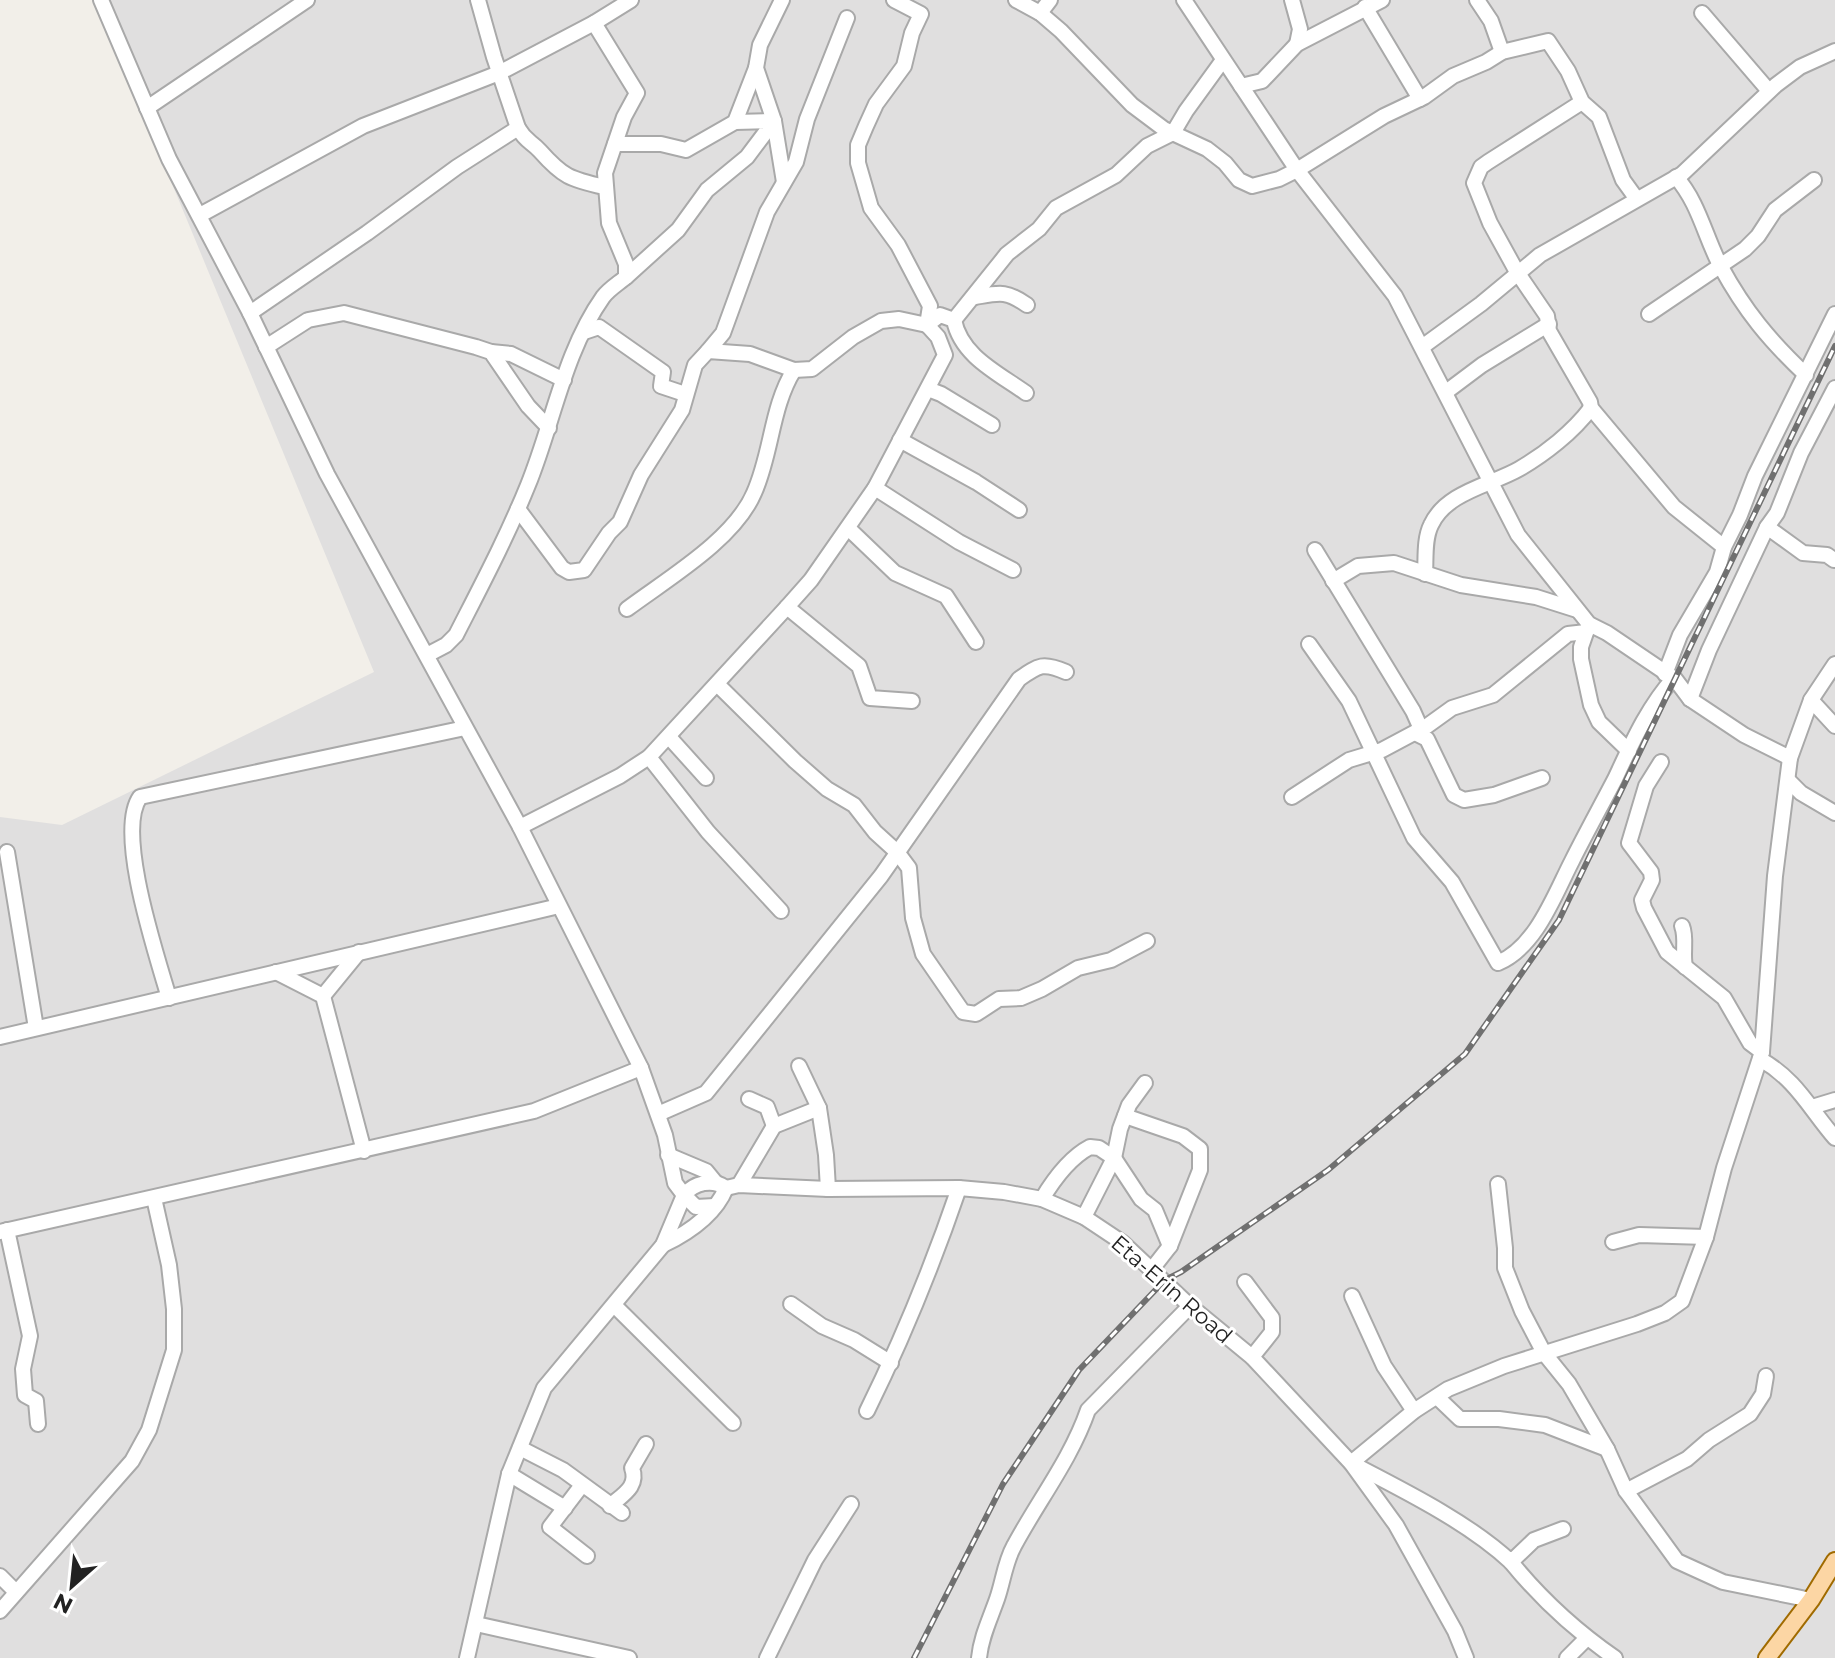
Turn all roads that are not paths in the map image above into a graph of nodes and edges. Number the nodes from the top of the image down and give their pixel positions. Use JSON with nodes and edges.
{"nodes":[{"id":1,"x":101,"y":0,"type":"edge"},
{"id":2,"x":307,"y":0,"type":"edge"},
{"id":3,"x":478,"y":0,"type":"edge"},
{"id":4,"x":631,"y":0,"type":"edge"},
{"id":5,"x":894,"y":0,"type":"edge"},
{"id":6,"x":1016,"y":0,"type":"edge"},
{"id":7,"x":1050,"y":0,"type":"edge"},
{"id":8,"x":1184,"y":0,"type":"edge"},
{"id":9,"x":1292,"y":0,"type":"edge"},
{"id":10,"x":1382,"y":0,"type":"edge"},
{"id":11,"x":1477,"y":0,"type":"edge"},
{"id":12,"x":777,"y":2,"type":"edge"},
{"id":13,"x":1365,"y":7,"type":"junction"},
{"id":14,"x":1040,"y":13,"type":"junction"},
{"id":15,"x":1702,"y":13,"type":"dead end"},
{"id":16,"x":847,"y":18,"type":"dead end"},
{"id":17,"x":594,"y":23,"type":"junction"},
{"id":18,"x":1297,"y":44,"type":"junction"},
{"id":19,"x":1835,"y":51,"type":"edge"},
{"id":20,"x":1502,"y":52,"type":"junction"},
{"id":21,"x":1223,"y":60,"type":"junction"},
{"id":22,"x":756,"y":68,"type":"junction"},
{"id":23,"x":499,"y":73,"type":"junction"},
{"id":24,"x":1262,"y":81,"type":"junction"},
{"id":25,"x":1241,"y":86,"type":"junction"},
{"id":26,"x":1769,"y":91,"type":"junction"},
{"id":27,"x":1420,"y":99,"type":"junction"},
{"id":28,"x":1582,"y":102,"type":"junction"},
{"id":29,"x":1256,"y":106,"type":"junction"},
{"id":30,"x":147,"y":108,"type":"junction"},
{"id":31,"x":774,"y":121,"type":"junction"},
{"id":32,"x":735,"y":122,"type":"junction"},
{"id":33,"x":518,"y":128,"type":"junction"},
{"id":34,"x":1173,"y":133,"type":"junction"},
{"id":35,"x":615,"y":144,"type":"junction"},
{"id":36,"x":1297,"y":170,"type":"junction"},
{"id":37,"x":1676,"y":177,"type":"junction"},
{"id":38,"x":1814,"y":180,"type":"dead end"},
{"id":39,"x":784,"y":182,"type":"junction"},
{"id":40,"x":604,"y":187,"type":"junction"},
{"id":41,"x":1636,"y":198,"type":"junction"},
{"id":42,"x":200,"y":215,"type":"junction"},
{"id":43,"x":1720,"y":265,"type":"junction"},
{"id":44,"x":1517,"y":272,"type":"junction"},
{"id":45,"x":990,"y":274,"type":"junction"},
{"id":46,"x":626,"y":277,"type":"junction"},
{"id":47,"x":1004,"y":293,"type":"junction"},
{"id":48,"x":975,"y":297,"type":"junction"},
{"id":49,"x":1027,"y":305,"type":"dead end"},
{"id":50,"x":250,"y":313,"type":"junction"},
{"id":51,"x":1649,"y":314,"type":"dead end"},
{"id":52,"x":1835,"y":314,"type":"edge"},
{"id":53,"x":954,"y":320,"type":"junction"},
{"id":54,"x":1549,"y":324,"type":"junction"},
{"id":55,"x":927,"y":325,"type":"junction"},
{"id":56,"x":584,"y":332,"type":"junction"},
{"id":57,"x":266,"y":347,"type":"junction"},
{"id":58,"x":1422,"y":347,"type":"junction"},
{"id":59,"x":708,"y":351,"type":"junction"},
{"id":60,"x":491,"y":352,"type":"junction"},
{"id":61,"x":794,"y":370,"type":"junction"},
{"id":62,"x":1806,"y":375,"type":"junction"},
{"id":63,"x":564,"y":380,"type":"junction"},
{"id":64,"x":1835,"y":388,"type":"edge"},
{"id":65,"x":928,"y":389,"type":"junction"},
{"id":66,"x":1446,"y":392,"type":"junction"},
{"id":67,"x":1026,"y":393,"type":"dead end"},
{"id":68,"x":685,"y":394,"type":"junction"},
{"id":69,"x":1591,"y":408,"type":"junction"},
{"id":70,"x":992,"y":425,"type":"dead end"},
{"id":71,"x":549,"y":428,"type":"junction"},
{"id":72,"x":900,"y":440,"type":"junction"},
{"id":73,"x":1489,"y":484,"type":"junction"},
{"id":74,"x":875,"y":488,"type":"junction"},
{"id":75,"x":518,"y":509,"type":"junction"},
{"id":76,"x":1019,"y":510,"type":"dead end"},
{"id":77,"x":1767,"y":527,"type":"junction"},
{"id":78,"x":848,"y":528,"type":"junction"},
{"id":79,"x":1724,"y":547,"type":"junction"},
{"id":80,"x":1315,"y":550,"type":"dead end"},
{"id":81,"x":1834,"y":560,"type":"edge"},
{"id":82,"x":1013,"y":570,"type":"dead end"},
{"id":83,"x":1425,"y":574,"type":"junction"},
{"id":84,"x":1333,"y":581,"type":"junction"},
{"id":85,"x":787,"y":607,"type":"junction"},
{"id":86,"x":627,"y":609,"type":"dead end"},
{"id":87,"x":1577,"y":610,"type":"junction"},
{"id":88,"x":1587,"y":628,"type":"junction"},
{"id":89,"x":976,"y":642,"type":"dead end"},
{"id":90,"x":1309,"y":644,"type":"dead end"},
{"id":91,"x":427,"y":655,"type":"junction"},
{"id":92,"x":1835,"y":664,"type":"edge"},
{"id":93,"x":1066,"y":672,"type":"dead end"},
{"id":94,"x":1669,"y":676,"type":"junction"},
{"id":95,"x":717,"y":684,"type":"junction"},
{"id":96,"x":1690,"y":699,"type":"junction"},
{"id":97,"x":1811,"y":700,"type":"junction"},
{"id":98,"x":912,"y":701,"type":"dead end"},
{"id":99,"x":1835,"y":726,"type":"edge"},
{"id":100,"x":465,"y":728,"type":"junction"},
{"id":101,"x":1418,"y":731,"type":"junction"},
{"id":102,"x":669,"y":737,"type":"junction"},
{"id":103,"x":1629,"y":751,"type":"junction"},
{"id":104,"x":1374,"y":752,"type":"junction"},
{"id":105,"x":649,"y":757,"type":"junction"},
{"id":106,"x":1790,"y":758,"type":"junction"},
{"id":107,"x":1661,"y":762,"type":"dead end"},
{"id":108,"x":706,"y":778,"type":"dead end"},
{"id":109,"x":1542,"y":778,"type":"dead end"},
{"id":110,"x":1788,"y":780,"type":"junction"},
{"id":111,"x":1292,"y":797,"type":"dead end"},
{"id":112,"x":1835,"y":813,"type":"edge"},
{"id":113,"x":520,"y":827,"type":"junction"},
{"id":114,"x":7,"y":852,"type":"dead end"},
{"id":115,"x":897,"y":852,"type":"junction"},
{"id":116,"x":559,"y":906,"type":"junction"},
{"id":117,"x":781,"y":911,"type":"dead end"},
{"id":118,"x":1682,"y":926,"type":"dead end"},
{"id":119,"x":1147,"y":941,"type":"dead end"},
{"id":120,"x":359,"y":952,"type":"junction"},
{"id":121,"x":1685,"y":967,"type":"junction"},
{"id":122,"x":276,"y":972,"type":"junction"},
{"id":123,"x":323,"y":996,"type":"junction"},
{"id":124,"x":169,"y":998,"type":"junction"},
{"id":125,"x":36,"y":1028,"type":"junction"},
{"id":126,"x":0,"y":1037,"type":"edge"},
{"id":127,"x":1761,"y":1055,"type":"junction"},
{"id":128,"x":799,"y":1066,"type":"dead end"},
{"id":129,"x":641,"y":1068,"type":"junction"},
{"id":130,"x":1145,"y":1083,"type":"dead end"},
{"id":131,"x":749,"y":1099,"type":"dead end"},
{"id":132,"x":1835,"y":1100,"type":"edge"},
{"id":133,"x":1812,"y":1107,"type":"junction"},
{"id":134,"x":819,"y":1108,"type":"junction"},
{"id":135,"x":658,"y":1114,"type":"junction"},
{"id":136,"x":1125,"y":1116,"type":"junction"},
{"id":137,"x":774,"y":1126,"type":"junction"},
{"id":138,"x":1835,"y":1138,"type":"edge"},
{"id":139,"x":364,"y":1151,"type":"junction"},
{"id":140,"x":668,"y":1155,"type":"junction"},
{"id":141,"x":1114,"y":1158,"type":"junction"},
{"id":142,"x":1498,"y":1184,"type":"dead end"},
{"id":143,"x":727,"y":1185,"type":"junction"},
{"id":144,"x":959,"y":1188,"type":"junction"},
{"id":145,"x":828,"y":1189,"type":"junction"},
{"id":146,"x":684,"y":1195,"type":"junction"},
{"id":147,"x":154,"y":1198,"type":"junction"},
{"id":148,"x":1042,"y":1199,"type":"junction"},
{"id":149,"x":715,"y":1206,"type":"junction"},
{"id":150,"x":1084,"y":1217,"type":"junction"},
{"id":151,"x":3,"y":1231,"type":"edge"},
{"id":152,"x":1706,"y":1237,"type":"junction"},
{"id":153,"x":1613,"y":1242,"type":"dead end"},
{"id":154,"x":663,"y":1245,"type":"junction"},
{"id":155,"x":1170,"y":1246,"type":"junction"},
{"id":156,"x":1152,"y":1269,"type":"junction"},
{"id":157,"x":1245,"y":1282,"type":"dead end"},
{"id":158,"x":1352,"y":1296,"type":"dead end"},
{"id":159,"x":791,"y":1304,"type":"dead end"},
{"id":160,"x":615,"y":1306,"type":"junction"},
{"id":161,"x":1190,"y":1306,"type":"junction"},
{"id":162,"x":1544,"y":1353,"type":"junction"},
{"id":163,"x":1252,"y":1357,"type":"junction"},
{"id":164,"x":891,"y":1363,"type":"junction"},
{"id":165,"x":1766,"y":1376,"type":"dead end"},
{"id":166,"x":1443,"y":1393,"type":"junction"},
{"id":167,"x":867,"y":1411,"type":"dead end"},
{"id":168,"x":1414,"y":1411,"type":"junction"},
{"id":169,"x":733,"y":1423,"type":"dead end"},
{"id":170,"x":38,"y":1424,"type":"dead end"},
{"id":171,"x":646,"y":1444,"type":"dead end"},
{"id":172,"x":520,"y":1448,"type":"junction"},
{"id":173,"x":1607,"y":1449,"type":"junction"},
{"id":174,"x":1351,"y":1463,"type":"junction"},
{"id":175,"x":509,"y":1474,"type":"junction"},
{"id":176,"x":582,"y":1485,"type":"junction"},
{"id":177,"x":1626,"y":1491,"type":"junction"},
{"id":178,"x":851,"y":1504,"type":"dead end"},
{"id":179,"x":565,"y":1508,"type":"junction"},
{"id":180,"x":1563,"y":1529,"type":"dead end"},
{"id":181,"x":587,"y":1556,"type":"dead end"},
{"id":182,"x":1835,"y":1561,"type":"edge"},
{"id":183,"x":1511,"y":1562,"type":"junction"},
{"id":184,"x":0,"y":1576,"type":"edge"},
{"id":185,"x":16,"y":1592,"type":"junction"},
{"id":186,"x":1821,"y":1594,"type":"edge"},
{"id":187,"x":0,"y":1611,"type":"edge"},
{"id":188,"x":476,"y":1624,"type":"junction"},
{"id":189,"x":1587,"y":1638,"type":"junction"},
{"id":190,"x":467,"y":1658,"type":"edge"},
{"id":191,"x":629,"y":1658,"type":"edge"},
{"id":192,"x":767,"y":1658,"type":"edge"},
{"id":193,"x":979,"y":1658,"type":"edge"},
{"id":194,"x":1466,"y":1658,"type":"edge"},
{"id":195,"x":1567,"y":1658,"type":"edge"},
{"id":196,"x":1615,"y":1658,"type":"edge"},
{"id":197,"x":1767,"y":1658,"type":"edge"},
{"id":198,"x":1779,"y":1658,"type":"edge"}],
"edges":[{"from":1,"to":30,"type":"street"},
{"from":2,"to":30,"type":"street"},
{"from":3,"to":23,"type":"street"},
{"from":4,"to":17,"type":"street"},
{"from":5,"to":55,"type":"street"},
{"from":6,"to":14,"type":"street"},
{"from":7,"to":14,"type":"street"},
{"from":8,"to":21,"type":"street"},
{"from":9,"to":18,"type":"street"},
{"from":10,"to":13,"type":"street"},
{"from":11,"to":20,"type":"street"},
{"from":12,"to":22,"type":"street"},
{"from":13,"to":18,"type":"street"},
{"from":13,"to":27,"type":"street"},
{"from":14,"to":34,"type":"street"},
{"from":15,"to":26,"type":"street"},
{"from":16,"to":39,"type":"street"},
{"from":17,"to":23,"type":"street"},
{"from":17,"to":35,"type":"street"},
{"from":18,"to":24,"type":"street"},
{"from":19,"to":26,"type":"street"},
{"from":20,"to":27,"type":"street"},
{"from":20,"to":28,"type":"street"},
{"from":21,"to":25,"type":"street"},
{"from":21,"to":34,"type":"street"},
{"from":22,"to":31,"type":"street"},
{"from":22,"to":32,"type":"street"},
{"from":23,"to":33,"type":"street"},
{"from":23,"to":42,"type":"street"},
{"from":24,"to":25,"type":"street"},
{"from":24,"to":29,"type":"street"},
{"from":25,"to":29,"type":"street"},
{"from":26,"to":37,"type":"street"},
{"from":27,"to":36,"type":"street"},
{"from":28,"to":41,"type":"street"},
{"from":28,"to":44,"type":"street"},
{"from":29,"to":36,"type":"street"},
{"from":30,"to":42,"type":"street"},
{"from":31,"to":32,"type":"street"},
{"from":31,"to":39,"type":"street"},
{"from":31,"to":46,"type":"street"},
{"from":32,"to":35,"type":"street"},
{"from":33,"to":40,"type":"street"},
{"from":33,"to":50,"type":"street"},
{"from":34,"to":36,"type":"street"},
{"from":34,"to":45,"type":"street"},
{"from":35,"to":40,"type":"street"},
{"from":36,"to":58,"type":"street"},
{"from":37,"to":41,"type":"street"},
{"from":37,"to":43,"type":"street"},
{"from":38,"to":43,"type":"street"},
{"from":39,"to":59,"type":"street"},
{"from":40,"to":46,"type":"street"},
{"from":41,"to":44,"type":"street"},
{"from":42,"to":50,"type":"street"},
{"from":43,"to":51,"type":"street"},
{"from":43,"to":62,"type":"street"},
{"from":44,"to":54,"type":"street"},
{"from":44,"to":58,"type":"street"},
{"from":45,"to":47,"type":"street"},
{"from":45,"to":48,"type":"street"},
{"from":46,"to":56,"type":"street"},
{"from":47,"to":48,"type":"street"},
{"from":47,"to":49,"type":"street"},
{"from":48,"to":53,"type":"street"},
{"from":50,"to":57,"type":"street"},
{"from":52,"to":62,"type":"street"},
{"from":53,"to":55,"type":"street"},
{"from":53,"to":67,"type":"street"},
{"from":54,"to":66,"type":"street"},
{"from":54,"to":69,"type":"street"},
{"from":55,"to":61,"type":"street"},
{"from":55,"to":65,"type":"street"},
{"from":56,"to":63,"type":"street"},
{"from":56,"to":68,"type":"street"},
{"from":57,"to":60,"type":"street"},
{"from":57,"to":91,"type":"street"},
{"from":58,"to":66,"type":"street"},
{"from":59,"to":61,"type":"street"},
{"from":59,"to":68,"type":"street"},
{"from":60,"to":63,"type":"street"},
{"from":60,"to":71,"type":"street"},
{"from":61,"to":86,"type":"street"},
{"from":62,"to":79,"type":"street"},
{"from":63,"to":71,"type":"street"},
{"from":64,"to":77,"type":"street"},
{"from":65,"to":70,"type":"street"},
{"from":65,"to":72,"type":"street"},
{"from":66,"to":73,"type":"street"},
{"from":68,"to":75,"type":"street"},
{"from":69,"to":73,"type":"street"},
{"from":69,"to":79,"type":"street"},
{"from":71,"to":75,"type":"street"},
{"from":72,"to":74,"type":"street"},
{"from":72,"to":76,"type":"street"},
{"from":73,"to":83,"type":"street"},
{"from":73,"to":87,"type":"street"},
{"from":74,"to":78,"type":"street"},
{"from":74,"to":82,"type":"street"},
{"from":75,"to":91,"type":"street"},
{"from":77,"to":81,"type":"street"},
{"from":77,"to":96,"type":"street"},
{"from":78,"to":85,"type":"street"},
{"from":78,"to":89,"type":"street"},
{"from":79,"to":94,"type":"street"},
{"from":80,"to":84,"type":"street"},
{"from":83,"to":84,"type":"street"},
{"from":83,"to":87,"type":"street"},
{"from":84,"to":101,"type":"street"},
{"from":85,"to":95,"type":"street"},
{"from":85,"to":98,"type":"street"},
{"from":87,"to":88,"type":"street"},
{"from":88,"to":94,"type":"street"},
{"from":88,"to":101,"type":"street"},
{"from":88,"to":103,"type":"street"},
{"from":90,"to":104,"type":"street"},
{"from":91,"to":100,"type":"street"},
{"from":92,"to":97,"type":"street"},
{"from":93,"to":115,"type":"street"},
{"from":94,"to":96,"type":"street"},
{"from":94,"to":103,"type":"street"},
{"from":95,"to":102,"type":"street"},
{"from":95,"to":115,"type":"street"},
{"from":96,"to":106,"type":"street"},
{"from":97,"to":99,"type":"street"},
{"from":97,"to":106,"type":"street"},
{"from":100,"to":113,"type":"street"},
{"from":100,"to":124,"type":"street"},
{"from":101,"to":104,"type":"street"},
{"from":101,"to":109,"type":"street"},
{"from":102,"to":105,"type":"street"},
{"from":102,"to":108,"type":"street"},
{"from":103,"to":104,"type":"street"},
{"from":104,"to":111,"type":"street"},
{"from":105,"to":113,"type":"street"},
{"from":105,"to":117,"type":"street"},
{"from":106,"to":110,"type":"street"},
{"from":107,"to":121,"type":"street"},
{"from":110,"to":112,"type":"street"},
{"from":110,"to":127,"type":"street"},
{"from":113,"to":116,"type":"street"},
{"from":114,"to":125,"type":"street"},
{"from":115,"to":119,"type":"street"},
{"from":115,"to":135,"type":"street"},
{"from":116,"to":120,"type":"street"},
{"from":116,"to":129,"type":"street"},
{"from":118,"to":121,"type":"street"},
{"from":120,"to":122,"type":"street"},
{"from":120,"to":123,"type":"street"},
{"from":121,"to":127,"type":"street"},
{"from":122,"to":123,"type":"street"},
{"from":122,"to":124,"type":"street"},
{"from":123,"to":139,"type":"street"},
{"from":124,"to":125,"type":"street"},
{"from":125,"to":126,"type":"street"},
{"from":127,"to":133,"type":"street"},
{"from":127,"to":152,"type":"street"},
{"from":128,"to":134,"type":"street"},
{"from":129,"to":135,"type":"street"},
{"from":129,"to":139,"type":"street"},
{"from":130,"to":136,"type":"street"},
{"from":131,"to":137,"type":"street"},
{"from":132,"to":133,"type":"street"},
{"from":133,"to":138,"type":"street"},
{"from":134,"to":137,"type":"street"},
{"from":134,"to":145,"type":"street"},
{"from":135,"to":140,"type":"street"},
{"from":136,"to":141,"type":"street"},
{"from":136,"to":155,"type":"street"},
{"from":137,"to":143,"type":"street"},
{"from":139,"to":147,"type":"street"},
{"from":140,"to":143,"type":"street"},
{"from":140,"to":146,"type":"street"},
{"from":141,"to":148,"type":"street"},
{"from":141,"to":150,"type":"street"},
{"from":141,"to":155,"type":"street"},
{"from":142,"to":162,"type":"street"},
{"from":143,"to":145,"type":"street","name":"Eta-Erin Road"},
{"from":143,"to":146,"type":"street"},
{"from":143,"to":149,"type":"street"},
{"from":144,"to":145,"type":"street","name":"Eta-Erin Road"},
{"from":144,"to":148,"type":"street","name":"Eta-Erin Road"},
{"from":144,"to":164,"type":"street"},
{"from":146,"to":149,"type":"street"},
{"from":146,"to":154,"type":"street"},
{"from":147,"to":151,"type":"street"},
{"from":147,"to":185,"type":"street"},
{"from":148,"to":150,"type":"street","name":"Eta-Erin Road"},
{"from":149,"to":154,"type":"street"},
{"from":150,"to":156,"type":"street","name":"Eta-Erin Road"},
{"from":151,"to":170,"type":"street"},
{"from":152,"to":153,"type":"street"},
{"from":152,"to":162,"type":"street"},
{"from":154,"to":160,"type":"street"},
{"from":155,"to":156,"type":"street"},
{"from":156,"to":161,"type":"street","name":"Eta-Erin Road"},
{"from":157,"to":163,"type":"street"},
{"from":158,"to":168,"type":"street"},
{"from":159,"to":164,"type":"street"},
{"from":160,"to":169,"type":"street"},
{"from":160,"to":172,"type":"street"},
{"from":161,"to":163,"type":"street","name":"Eta-Erin Road"},
{"from":161,"to":193,"type":"street"},
{"from":162,"to":166,"type":"street"},
{"from":162,"to":173,"type":"street"},
{"from":163,"to":174,"type":"street","name":"Eta-Erin Road"},
{"from":164,"to":167,"type":"street"},
{"from":165,"to":177,"type":"street"},
{"from":166,"to":168,"type":"street"},
{"from":166,"to":173,"type":"street"},
{"from":168,"to":174,"type":"street"},
{"from":171,"to":176,"type":"street"},
{"from":172,"to":175,"type":"street"},
{"from":172,"to":176,"type":"street"},
{"from":173,"to":177,"type":"street"},
{"from":174,"to":183,"type":"street"},
{"from":174,"to":194,"type":"street","name":"Eta-Erin Road"},
{"from":175,"to":179,"type":"street"},
{"from":175,"to":188,"type":"street"},
{"from":176,"to":179,"type":"street"},
{"from":177,"to":186,"type":"street"},
{"from":178,"to":192,"type":"street"},
{"from":179,"to":181,"type":"street"},
{"from":180,"to":183,"type":"street"},
{"from":182,"to":186,"type":"main road"},
{"from":183,"to":189,"type":"street"},
{"from":184,"to":185,"type":"street"},
{"from":185,"to":187,"type":"street"},
{"from":186,"to":197,"type":"main road"},
{"from":186,"to":198,"type":"main road"},
{"from":188,"to":190,"type":"street"},
{"from":188,"to":191,"type":"street"},
{"from":189,"to":195,"type":"street"},
{"from":189,"to":196,"type":"street"}]}
